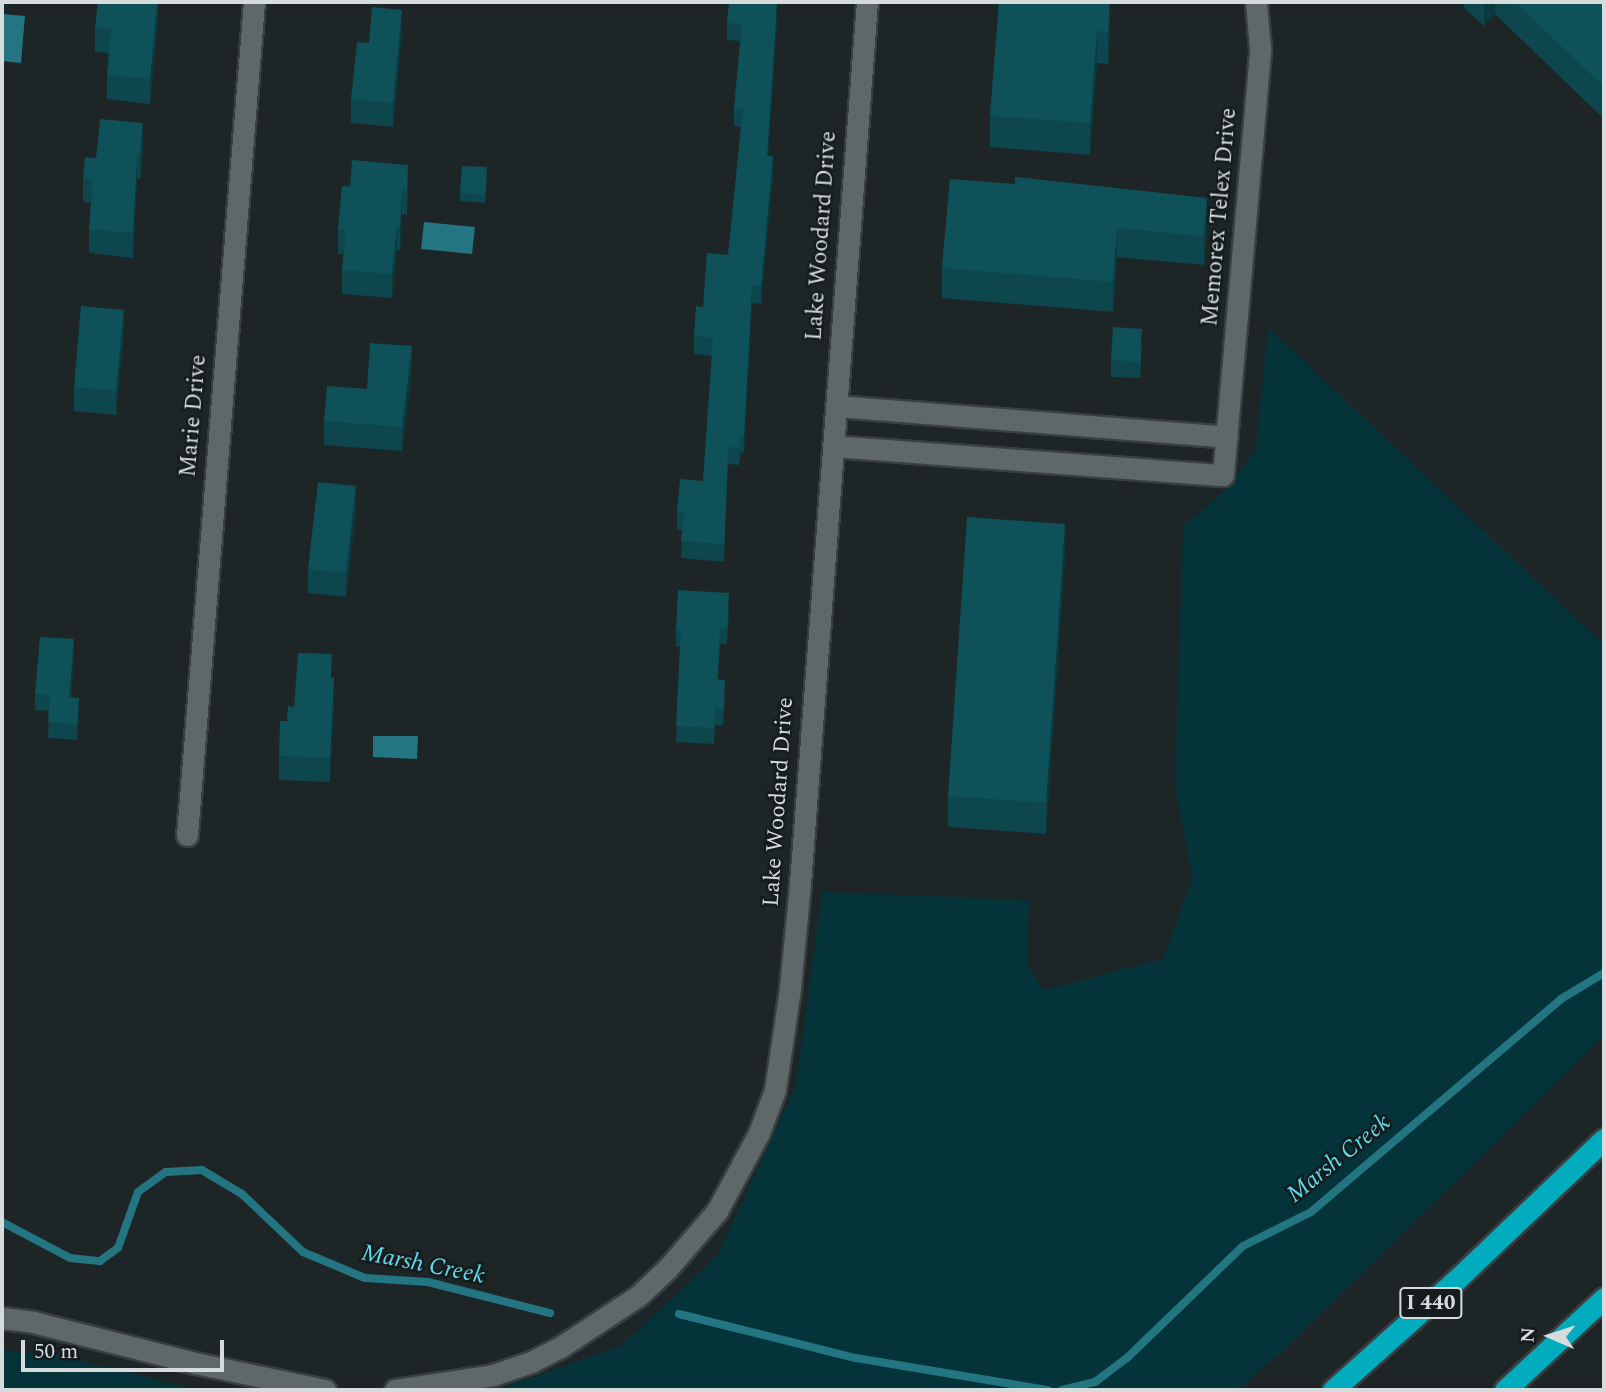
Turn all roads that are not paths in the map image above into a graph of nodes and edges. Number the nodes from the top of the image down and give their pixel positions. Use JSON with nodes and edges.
{"nodes":[{"id":1,"x":254,"y":2,"type":"edge"},
{"id":2,"x":867,"y":2,"type":"edge"},
{"id":3,"x":1256,"y":2,"type":"edge"},
{"id":4,"x":836,"y":406,"type":"junction"},
{"id":5,"x":1227,"y":437,"type":"junction"},
{"id":6,"x":833,"y":446,"type":"junction"},
{"id":7,"x":187,"y":835,"type":"dead end"},
{"id":8,"x":1604,"y":1139,"type":"edge"},
{"id":9,"x":1604,"y":1298,"type":"edge"},
{"id":10,"x":2,"y":1318,"type":"edge"},
{"id":11,"x":325,"y":1390,"type":"edge"},
{"id":12,"x":395,"y":1390,"type":"edge"},
{"id":13,"x":1333,"y":1390,"type":"edge"},
{"id":14,"x":1505,"y":1390,"type":"edge"}],
"edges":[{"from":1,"to":7,"type":"street","name":"Marie Drive"},
{"from":2,"to":4,"type":"street","name":"Lake Woodard Drive"},
{"from":3,"to":5,"type":"street","name":"Memorex Telex Drive"},
{"from":4,"to":5,"type":"street"},
{"from":4,"to":6,"type":"street","name":"Lake Woodard Drive"},
{"from":5,"to":6,"type":"street","name":"Memorex Telex Drive"},
{"from":6,"to":12,"type":"street","name":"Lake Woodard Drive"},
{"from":8,"to":13,"type":"highway","number":"I 440"},
{"from":9,"to":14,"type":"highway"},
{"from":10,"to":11,"type":"street"}]}
